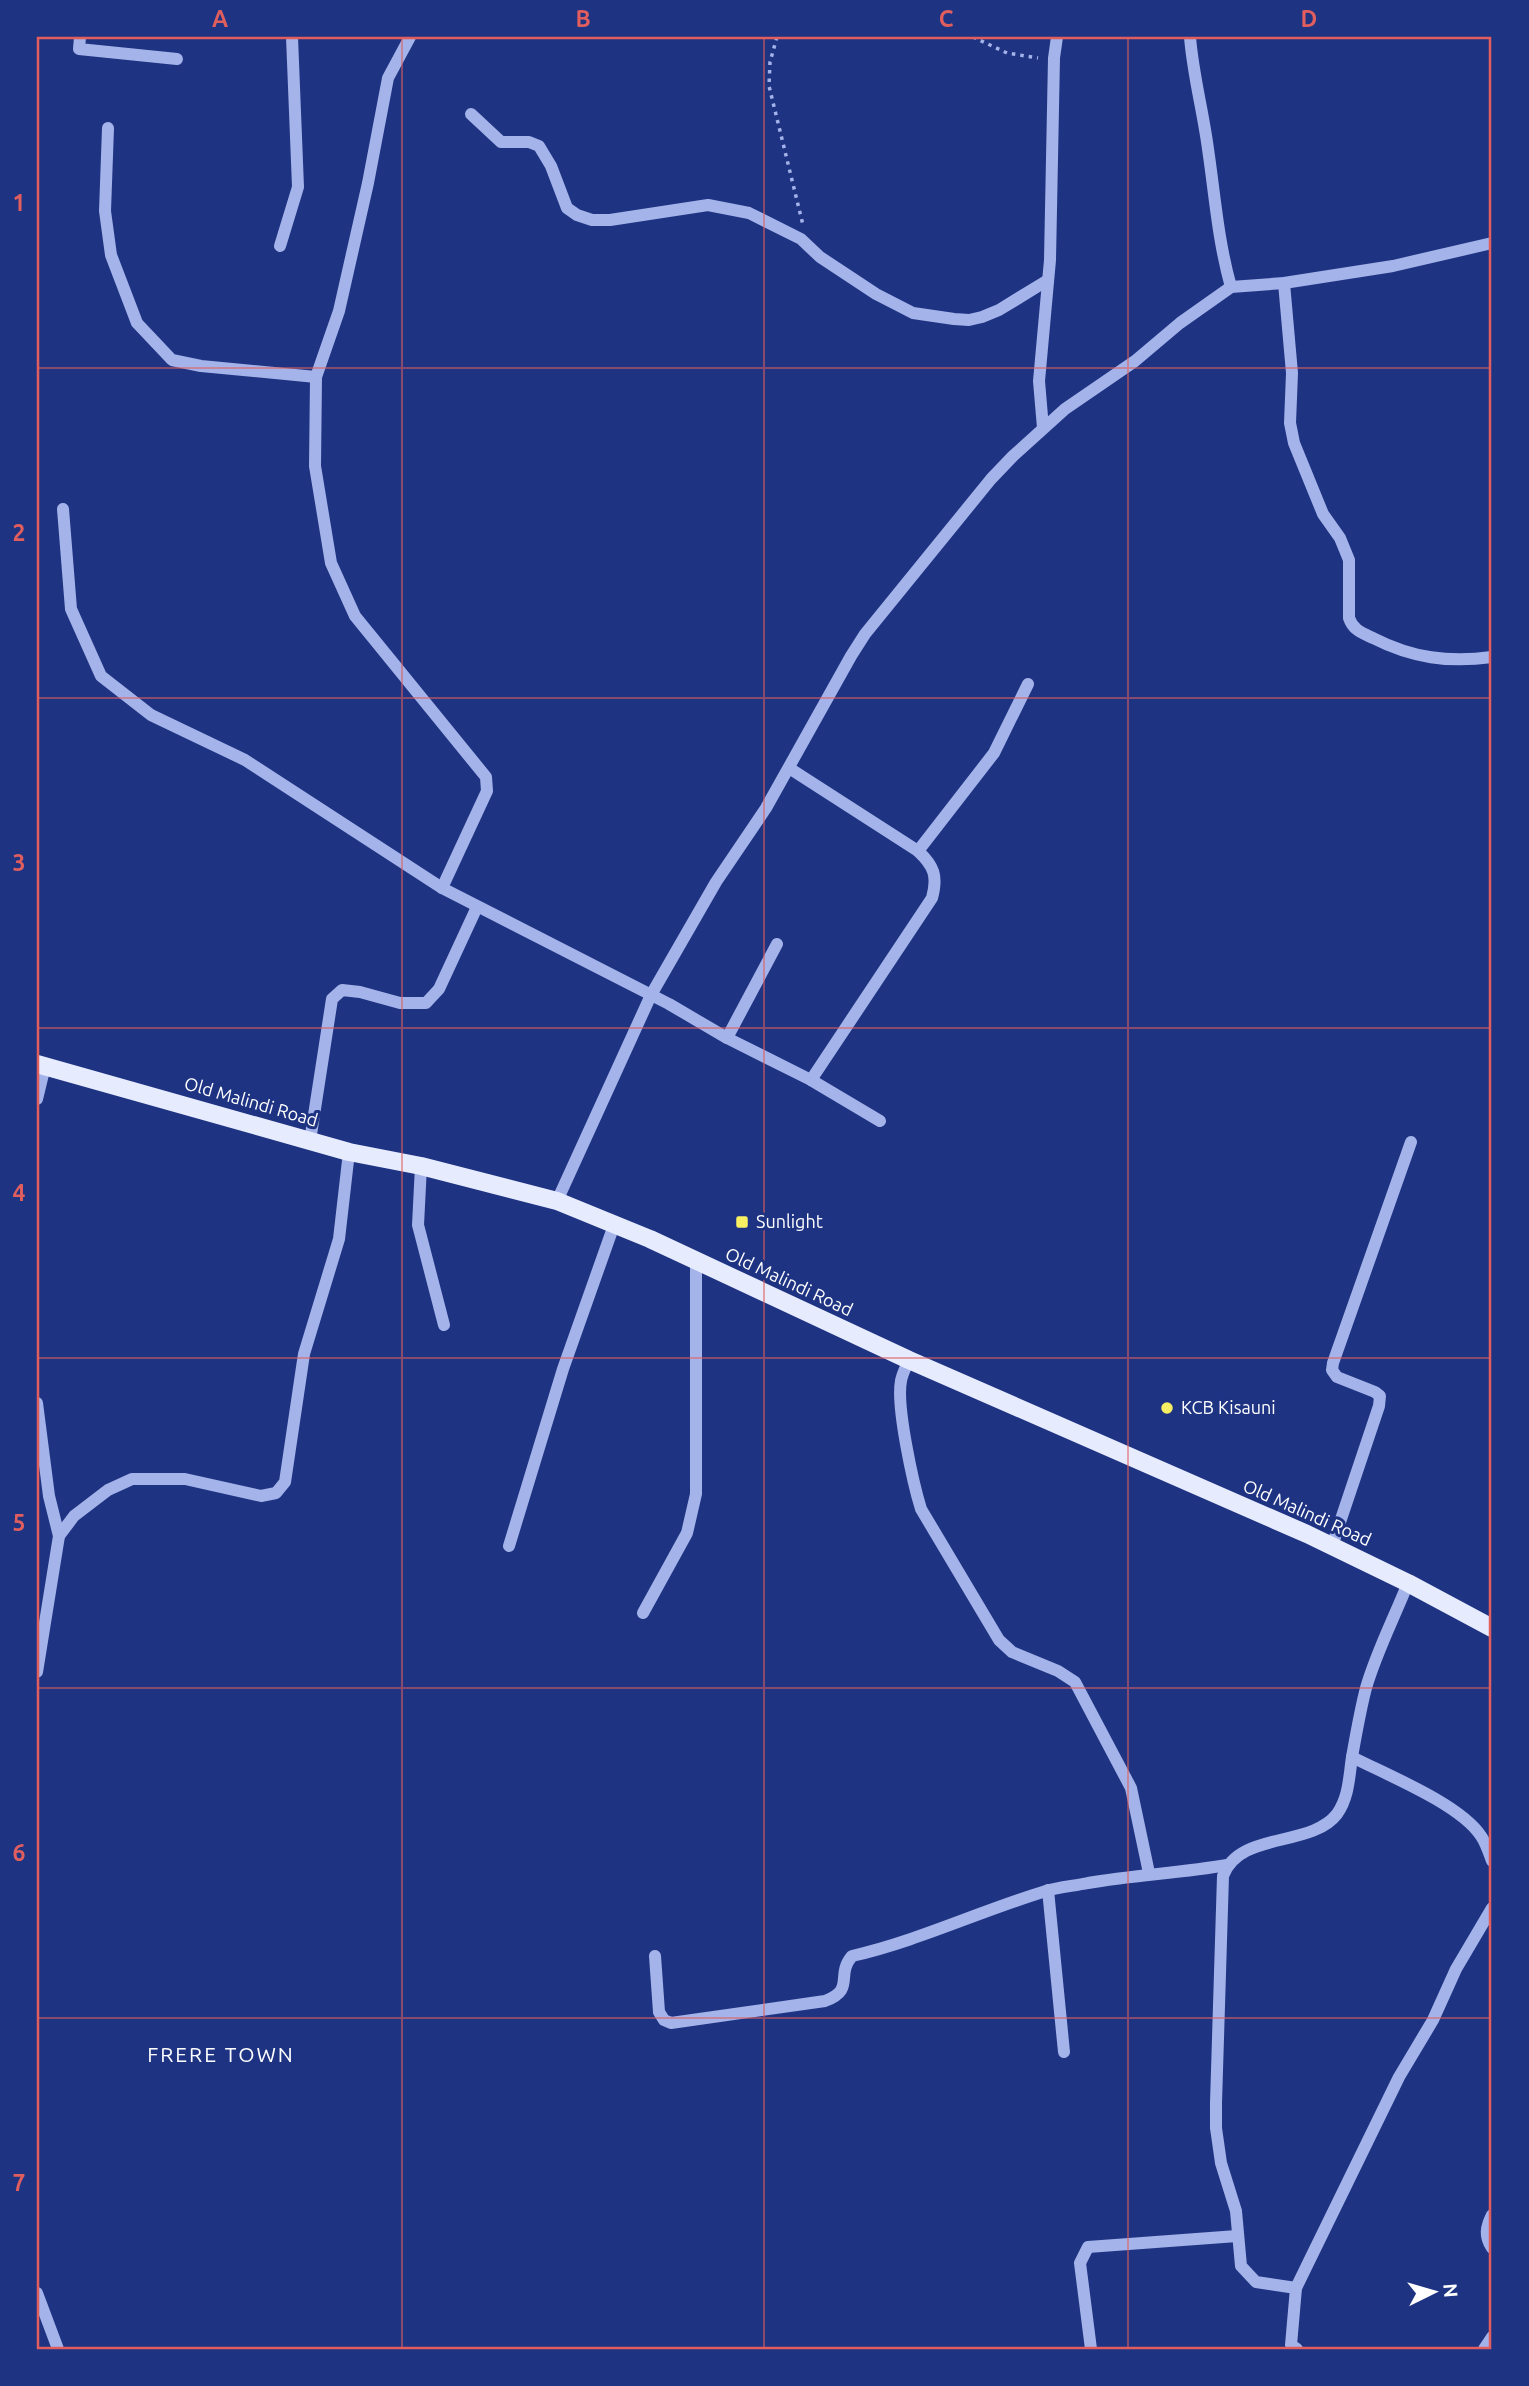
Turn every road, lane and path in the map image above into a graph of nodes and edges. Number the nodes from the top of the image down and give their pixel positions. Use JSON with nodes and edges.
{"nodes":[{"id":1,"x":80,"y":37,"type":"edge"},
{"id":2,"x":292,"y":37,"type":"edge"},
{"id":3,"x":410,"y":37,"type":"edge"},
{"id":4,"x":777,"y":37,"type":"edge"},
{"id":5,"x":973,"y":37,"type":"edge"},
{"id":6,"x":1057,"y":37,"type":"edge"},
{"id":7,"x":1190,"y":37,"type":"edge"},
{"id":8,"x":1054,"y":58,"type":"junction"},
{"id":9,"x":177,"y":59,"type":"dead end"},
{"id":10,"x":471,"y":114,"type":"dead end"},
{"id":11,"x":108,"y":128,"type":"dead end"},
{"id":12,"x":801,"y":239,"type":"junction"},
{"id":13,"x":1492,"y":243,"type":"edge"},
{"id":14,"x":280,"y":246,"type":"dead end"},
{"id":15,"x":1048,"y":280,"type":"junction"},
{"id":16,"x":1284,"y":283,"type":"junction"},
{"id":17,"x":1231,"y":287,"type":"junction"},
{"id":18,"x":316,"y":377,"type":"junction"},
{"id":19,"x":1043,"y":428,"type":"junction"},
{"id":20,"x":63,"y":509,"type":"dead end"},
{"id":21,"x":1492,"y":657,"type":"edge"},
{"id":22,"x":1028,"y":684,"type":"dead end"},
{"id":23,"x":789,"y":768,"type":"junction"},
{"id":24,"x":918,"y":851,"type":"junction"},
{"id":25,"x":442,"y":888,"type":"junction"},
{"id":26,"x":477,"y":906,"type":"junction"},
{"id":27,"x":777,"y":944,"type":"dead end"},
{"id":28,"x":651,"y":995,"type":"junction"},
{"id":29,"x":727,"y":1038,"type":"junction"},
{"id":30,"x":41,"y":1065,"type":"edge"},
{"id":31,"x":811,"y":1080,"type":"junction"},
{"id":32,"x":37,"y":1100,"type":"edge"},
{"id":33,"x":880,"y":1121,"type":"dead end"},
{"id":34,"x":310,"y":1141,"type":"junction"},
{"id":35,"x":1411,"y":1142,"type":"dead end"},
{"id":36,"x":349,"y":1152,"type":"junction"},
{"id":37,"x":421,"y":1166,"type":"junction"},
{"id":38,"x":557,"y":1201,"type":"junction"},
{"id":39,"x":614,"y":1224,"type":"junction"},
{"id":40,"x":696,"y":1262,"type":"junction"},
{"id":41,"x":444,"y":1325,"type":"dead end"},
{"id":42,"x":909,"y":1360,"type":"junction"},
{"id":43,"x":37,"y":1403,"type":"edge"},
{"id":44,"x":59,"y":1536,"type":"junction"},
{"id":45,"x":509,"y":1546,"type":"dead end"},
{"id":46,"x":1332,"y":1546,"type":"junction"},
{"id":47,"x":1408,"y":1583,"type":"junction"},
{"id":48,"x":643,"y":1613,"type":"dead end"},
{"id":49,"x":1492,"y":1628,"type":"edge"},
{"id":50,"x":37,"y":1672,"type":"edge"},
{"id":51,"x":1352,"y":1757,"type":"junction"},
{"id":52,"x":1492,"y":1861,"type":"edge"},
{"id":53,"x":1227,"y":1865,"type":"junction"},
{"id":54,"x":1149,"y":1873,"type":"junction"},
{"id":55,"x":1048,"y":1890,"type":"junction"},
{"id":56,"x":1492,"y":1908,"type":"edge"},
{"id":57,"x":655,"y":1956,"type":"dead end"},
{"id":58,"x":1064,"y":2052,"type":"dead end"},
{"id":59,"x":1492,"y":2215,"type":"edge"},
{"id":60,"x":1237,"y":2236,"type":"junction"},
{"id":61,"x":1492,"y":2248,"type":"edge"},
{"id":62,"x":1296,"y":2288,"type":"junction"},
{"id":63,"x":37,"y":2293,"type":"edge"},
{"id":64,"x":1492,"y":2337,"type":"edge"},
{"id":65,"x":58,"y":2349,"type":"edge"},
{"id":66,"x":1091,"y":2349,"type":"edge"},
{"id":67,"x":1297,"y":2349,"type":"edge"},
{"id":68,"x":1484,"y":2349,"type":"edge"}],
"edges":[{"from":1,"to":9,"type":"street"},
{"from":2,"to":14,"type":"street"},
{"from":3,"to":18,"type":"street"},
{"from":4,"to":12,"type":"path"},
{"from":5,"to":8,"type":"path"},
{"from":6,"to":8,"type":"street"},
{"from":7,"to":17,"type":"street"},
{"from":8,"to":15,"type":"street"},
{"from":10,"to":12,"type":"street"},
{"from":11,"to":18,"type":"street"},
{"from":12,"to":15,"type":"street"},
{"from":13,"to":16,"type":"street"},
{"from":15,"to":19,"type":"street"},
{"from":16,"to":17,"type":"street"},
{"from":16,"to":21,"type":"street"},
{"from":17,"to":19,"type":"street"},
{"from":18,"to":25,"type":"street"},
{"from":19,"to":23,"type":"street"},
{"from":20,"to":25,"type":"street"},
{"from":22,"to":24,"type":"street"},
{"from":23,"to":24,"type":"street"},
{"from":23,"to":28,"type":"street"},
{"from":24,"to":31,"type":"street"},
{"from":25,"to":26,"type":"street"},
{"from":26,"to":28,"type":"street"},
{"from":26,"to":34,"type":"street"},
{"from":27,"to":29,"type":"street"},
{"from":28,"to":29,"type":"street"},
{"from":28,"to":38,"type":"street"},
{"from":29,"to":31,"type":"street"},
{"from":30,"to":32,"type":"street"},
{"from":30,"to":34,"type":"main road","name":"Old Malindi Road"},
{"from":31,"to":33,"type":"street"},
{"from":34,"to":36,"type":"main road","name":"Old Malindi Road"},
{"from":35,"to":46,"type":"street"},
{"from":36,"to":37,"type":"main road","name":"Old Malindi Road"},
{"from":36,"to":44,"type":"street"},
{"from":37,"to":38,"type":"main road","name":"Old Malindi Road"},
{"from":37,"to":41,"type":"street"},
{"from":38,"to":39,"type":"main road","name":"Old Malindi Road"},
{"from":39,"to":40,"type":"main road","name":"Old Malindi Road"},
{"from":39,"to":45,"type":"street"},
{"from":40,"to":42,"type":"main road","name":"Old Malindi Road"},
{"from":40,"to":48,"type":"street"},
{"from":42,"to":46,"type":"main road","name":"Old Malindi Road"},
{"from":42,"to":54,"type":"street"},
{"from":43,"to":44,"type":"street"},
{"from":44,"to":50,"type":"street"},
{"from":46,"to":47,"type":"main road","name":"Old Malindi Road"},
{"from":47,"to":49,"type":"main road","name":"Old Malindi Road"},
{"from":47,"to":51,"type":"street"},
{"from":51,"to":52,"type":"street"},
{"from":51,"to":53,"type":"street"},
{"from":53,"to":54,"type":"street"},
{"from":53,"to":60,"type":"street"},
{"from":54,"to":55,"type":"street"},
{"from":55,"to":57,"type":"street"},
{"from":55,"to":58,"type":"street"},
{"from":56,"to":62,"type":"street"},
{"from":59,"to":61,"type":"street"},
{"from":60,"to":62,"type":"street"},
{"from":60,"to":66,"type":"street"},
{"from":62,"to":67,"type":"street"},
{"from":63,"to":65,"type":"street"},
{"from":64,"to":68,"type":"street"}]}
